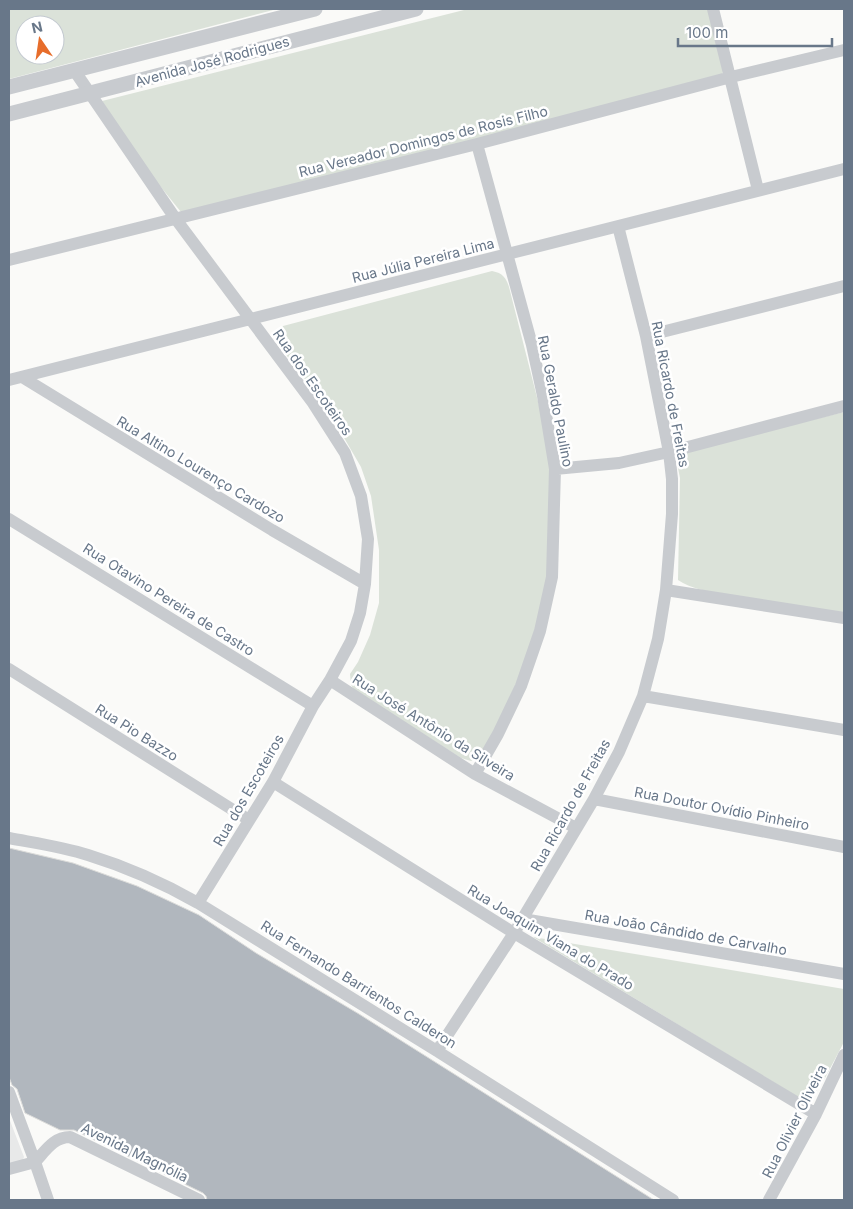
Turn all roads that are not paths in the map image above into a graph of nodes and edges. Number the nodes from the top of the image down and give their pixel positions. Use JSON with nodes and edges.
{"nodes":[{"id":1,"x":315,"y":9,"type":"edge"},
{"id":2,"x":416,"y":9,"type":"edge"},
{"id":3,"x":713,"y":9,"type":"edge"},
{"id":4,"x":844,"y":50,"type":"edge"},
{"id":5,"x":74,"y":70,"type":"junction"},
{"id":6,"x":731,"y":77,"type":"junction"},
{"id":7,"x":9,"y":87,"type":"edge"},
{"id":8,"x":90,"y":93,"type":"junction"},
{"id":9,"x":9,"y":114,"type":"edge"},
{"id":10,"x":477,"y":144,"type":"junction"},
{"id":11,"x":844,"y":169,"type":"edge"},
{"id":12,"x":758,"y":190,"type":"junction"},
{"id":13,"x":175,"y":218,"type":"junction"},
{"id":14,"x":618,"y":226,"type":"junction"},
{"id":15,"x":507,"y":254,"type":"junction"},
{"id":16,"x":9,"y":260,"type":"edge"},
{"id":17,"x":844,"y":286,"type":"edge"},
{"id":18,"x":250,"y":319,"type":"junction"},
{"id":19,"x":646,"y":336,"type":"junction"},
{"id":20,"x":22,"y":377,"type":"junction"},
{"id":21,"x":9,"y":380,"type":"edge"},
{"id":22,"x":844,"y":406,"type":"edge"},
{"id":23,"x":669,"y":452,"type":"junction"},
{"id":24,"x":555,"y":469,"type":"junction"},
{"id":25,"x":9,"y":519,"type":"edge"},
{"id":26,"x":365,"y":584,"type":"junction"},
{"id":27,"x":666,"y":590,"type":"junction"},
{"id":28,"x":844,"y":618,"type":"edge"},
{"id":29,"x":9,"y":669,"type":"edge"},
{"id":30,"x":330,"y":680,"type":"junction"},
{"id":31,"x":643,"y":696,"type":"junction"},
{"id":32,"x":313,"y":706,"type":"junction"},
{"id":33,"x":844,"y":730,"type":"edge"},
{"id":34,"x":474,"y":774,"type":"junction"},
{"id":35,"x":273,"y":782,"type":"junction"},
{"id":36,"x":594,"y":799,"type":"junction"},
{"id":37,"x":249,"y":820,"type":"junction"},
{"id":38,"x":576,"y":828,"type":"junction"},
{"id":39,"x":9,"y":838,"type":"edge"},
{"id":40,"x":844,"y":847,"type":"edge"},
{"id":41,"x":198,"y":903,"type":"junction"},
{"id":42,"x":523,"y":919,"type":"junction"},
{"id":43,"x":514,"y":933,"type":"junction"},
{"id":44,"x":844,"y":974,"type":"edge"},
{"id":45,"x":437,"y":1051,"type":"junction"},
{"id":46,"x":844,"y":1056,"type":"edge"},
{"id":47,"x":9,"y":1092,"type":"edge"},
{"id":48,"x":816,"y":1114,"type":"junction"},
{"id":49,"x":35,"y":1162,"type":"junction"},
{"id":50,"x":9,"y":1169,"type":"edge"},
{"id":51,"x":48,"y":1200,"type":"edge"},
{"id":52,"x":199,"y":1200,"type":"edge"},
{"id":53,"x":673,"y":1200,"type":"edge"},
{"id":54,"x":769,"y":1200,"type":"edge"}],
"edges":[{"from":1,"to":5,"type":"street","name":"Avenida José Rodrigues"},
{"from":2,"to":8,"type":"street","name":"Avenida José Rodrigues"},
{"from":3,"to":6,"type":"street"},
{"from":4,"to":6,"type":"street","name":"Rua Vereador Domingos de Rosis Filho"},
{"from":5,"to":7,"type":"street","name":"Avenida José Rodrigues"},
{"from":5,"to":8,"type":"street","name":"Rua dos Escoteiros"},
{"from":6,"to":10,"type":"street","name":"Rua Vereador Domingos de Rosis Filho"},
{"from":6,"to":12,"type":"street"},
{"from":8,"to":9,"type":"street","name":"Avenida José Rodrigues"},
{"from":8,"to":13,"type":"street","name":"Rua dos Escoteiros"},
{"from":10,"to":13,"type":"street","name":"Rua Vereador Domingos de Rosis Filho"},
{"from":10,"to":15,"type":"street","name":"Rua Geraldo Paulino"},
{"from":11,"to":12,"type":"street","name":"Rua Júlia Pereira Lima"},
{"from":12,"to":14,"type":"street","name":"Rua Júlia Pereira Lima"},
{"from":13,"to":16,"type":"street","name":"Rua Vereador Domingos de Rosis Filho"},
{"from":13,"to":18,"type":"street","name":"Rua dos Escoteiros"},
{"from":14,"to":15,"type":"street","name":"Rua Júlia Pereira Lima"},
{"from":14,"to":19,"type":"street","name":"Rua Ricardo de Freitas"},
{"from":15,"to":18,"type":"street","name":"Rua Júlia Pereira Lima"},
{"from":15,"to":24,"type":"street","name":"Rua Geraldo Paulino"},
{"from":17,"to":19,"type":"street"},
{"from":18,"to":20,"type":"street","name":"Rua Júlia Pereira Lima"},
{"from":18,"to":26,"type":"street","name":"Rua dos Escoteiros"},
{"from":19,"to":23,"type":"street","name":"Rua Ricardo de Freitas"},
{"from":20,"to":21,"type":"street","name":"Rua Júlia Pereira Lima"},
{"from":20,"to":26,"type":"street","name":"Rua Altino Lourenço Cardozo"},
{"from":22,"to":23,"type":"street"},
{"from":23,"to":24,"type":"street"},
{"from":23,"to":27,"type":"street","name":"Rua Ricardo de Freitas"},
{"from":24,"to":34,"type":"street","name":"Rua Geraldo Paulino"},
{"from":25,"to":32,"type":"street","name":"Rua Otavino Pereira de Castro"},
{"from":26,"to":30,"type":"street","name":"Rua dos Escoteiros"},
{"from":27,"to":28,"type":"street"},
{"from":27,"to":31,"type":"street","name":"Rua Ricardo de Freitas"},
{"from":29,"to":37,"type":"street","name":"Rua Pio Bazzo"},
{"from":30,"to":32,"type":"street","name":"Rua dos Escoteiros"},
{"from":30,"to":34,"type":"street","name":"Rua José Antônio da Silveira"},
{"from":31,"to":33,"type":"street"},
{"from":31,"to":36,"type":"street","name":"Rua Ricardo de Freitas"},
{"from":32,"to":35,"type":"street","name":"Rua dos Escoteiros"},
{"from":34,"to":38,"type":"street","name":"Rua José Antônio da Silveira"},
{"from":35,"to":37,"type":"street","name":"Rua dos Escoteiros"},
{"from":35,"to":43,"type":"street","name":"Rua Joaquim Viana do Prado"},
{"from":36,"to":38,"type":"street","name":"Rua Ricardo de Freitas"},
{"from":36,"to":40,"type":"street","name":"Rua Doutor Ovídio Pinheiro"},
{"from":37,"to":41,"type":"street","name":"Rua dos Escoteiros"},
{"from":38,"to":42,"type":"street","name":"Rua Ricardo de Freitas"},
{"from":39,"to":41,"type":"street","name":"Rua Fernando Barrientos Calderon"},
{"from":41,"to":45,"type":"street","name":"Rua Fernando Barrientos Calderon"},
{"from":42,"to":43,"type":"street","name":"Rua Ricardo de Freitas"},
{"from":42,"to":44,"type":"street","name":"Rua João Cândido de Carvalho"},
{"from":43,"to":45,"type":"street","name":"Rua Ricardo de Freitas"},
{"from":43,"to":48,"type":"street","name":"Rua Joaquim Viana do Prado"},
{"from":45,"to":53,"type":"street","name":"Rua Fernando Barrientos Calderon"},
{"from":46,"to":48,"type":"street","name":"Rua Olivier Oliveira"},
{"from":47,"to":49,"type":"street"},
{"from":48,"to":54,"type":"street","name":"Rua Olivier Oliveira"},
{"from":49,"to":50,"type":"street"},
{"from":49,"to":51,"type":"street"},
{"from":49,"to":52,"type":"street","name":"Avenida Magnólia"}]}
